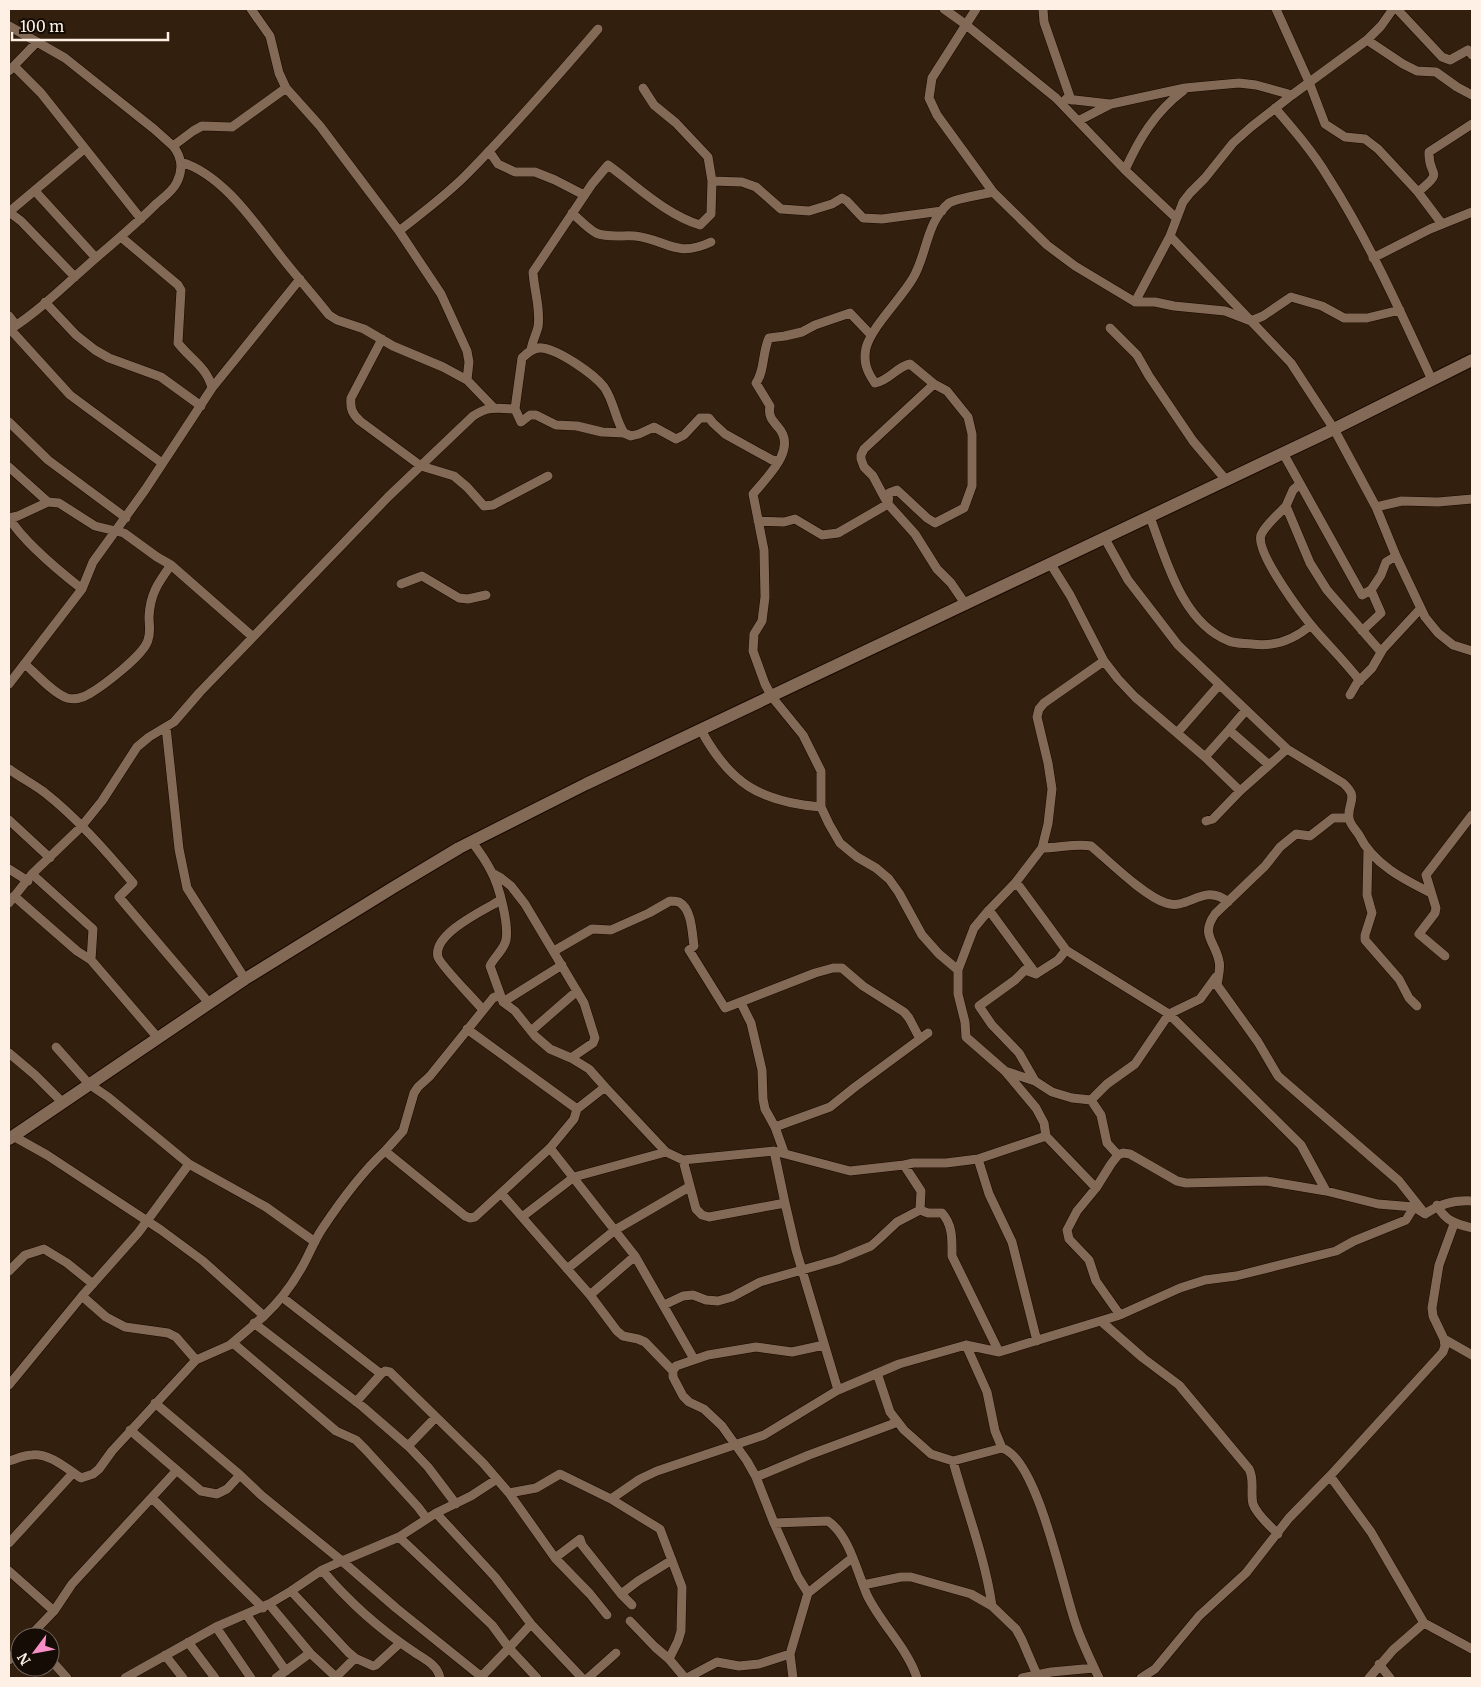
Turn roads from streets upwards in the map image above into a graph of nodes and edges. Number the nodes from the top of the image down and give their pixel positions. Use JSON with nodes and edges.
{"nodes":[{"id":1,"x":251,"y":9,"type":"edge"},
{"id":2,"x":944,"y":9,"type":"edge"},
{"id":3,"x":976,"y":9,"type":"edge"},
{"id":4,"x":1043,"y":9,"type":"edge"},
{"id":5,"x":1276,"y":9,"type":"edge"},
{"id":6,"x":1395,"y":9,"type":"edge"},
{"id":7,"x":965,"y":24,"type":"junction"},
{"id":8,"x":9,"y":26,"type":"edge"},
{"id":9,"x":598,"y":29,"type":"dead end"},
{"id":10,"x":1367,"y":40,"type":"junction"},
{"id":11,"x":36,"y":43,"type":"junction"},
{"id":12,"x":1472,"y":55,"type":"edge"},
{"id":13,"x":11,"y":69,"type":"edge"},
{"id":14,"x":1309,"y":82,"type":"junction"},
{"id":15,"x":286,"y":88,"type":"junction"},
{"id":16,"x":643,"y":88,"type":"dead end"},
{"id":17,"x":1185,"y":88,"type":"junction"},
{"id":18,"x":1292,"y":95,"type":"junction"},
{"id":19,"x":1472,"y":95,"type":"edge"},
{"id":20,"x":1056,"y":98,"type":"junction"},
{"id":21,"x":1071,"y":100,"type":"junction"},
{"id":22,"x":1110,"y":104,"type":"junction"},
{"id":23,"x":1275,"y":108,"type":"junction"},
{"id":24,"x":1078,"y":121,"type":"junction"},
{"id":25,"x":1472,"y":124,"type":"edge"},
{"id":26,"x":173,"y":146,"type":"junction"},
{"id":27,"x":84,"y":149,"type":"junction"},
{"id":28,"x":489,"y":151,"type":"junction"},
{"id":29,"x":181,"y":162,"type":"junction"},
{"id":30,"x":1125,"y":170,"type":"junction"},
{"id":31,"x":712,"y":181,"type":"junction"},
{"id":32,"x":34,"y":191,"type":"junction"},
{"id":33,"x":993,"y":192,"type":"junction"},
{"id":34,"x":1418,"y":192,"type":"junction"},
{"id":35,"x":584,"y":195,"type":"junction"},
{"id":36,"x":942,"y":210,"type":"junction"},
{"id":37,"x":9,"y":212,"type":"edge"},
{"id":38,"x":1472,"y":212,"type":"edge"},
{"id":39,"x":572,"y":213,"type":"junction"},
{"id":40,"x":1176,"y":218,"type":"junction"},
{"id":41,"x":141,"y":219,"type":"junction"},
{"id":42,"x":1442,"y":224,"type":"junction"},
{"id":43,"x":399,"y":231,"type":"junction"},
{"id":44,"x":1170,"y":236,"type":"junction"},
{"id":45,"x":121,"y":237,"type":"junction"},
{"id":46,"x":710,"y":242,"type":"dead end"},
{"id":47,"x":96,"y":258,"type":"junction"},
{"id":48,"x":1374,"y":258,"type":"junction"},
{"id":49,"x":75,"y":277,"type":"junction"},
{"id":50,"x":300,"y":279,"type":"junction"},
{"id":51,"x":45,"y":302,"type":"junction"},
{"id":52,"x":1135,"y":302,"type":"junction"},
{"id":53,"x":1400,"y":310,"type":"junction"},
{"id":54,"x":9,"y":316,"type":"edge"},
{"id":55,"x":1251,"y":321,"type":"junction"},
{"id":56,"x":12,"y":328,"type":"edge"},
{"id":57,"x":1110,"y":328,"type":"dead end"},
{"id":58,"x":871,"y":336,"type":"junction"},
{"id":59,"x":382,"y":339,"type":"junction"},
{"id":60,"x":531,"y":350,"type":"junction"},
{"id":61,"x":1472,"y":360,"type":"edge"},
{"id":62,"x":467,"y":380,"type":"junction"},
{"id":63,"x":1432,"y":380,"type":"junction"},
{"id":64,"x":934,"y":384,"type":"junction"},
{"id":65,"x":212,"y":388,"type":"junction"},
{"id":66,"x":201,"y":406,"type":"junction"},
{"id":67,"x":494,"y":408,"type":"junction"},
{"id":68,"x":515,"y":409,"type":"junction"},
{"id":69,"x":9,"y":422,"type":"edge"},
{"id":70,"x":1334,"y":429,"type":"junction"},
{"id":71,"x":624,"y":433,"type":"junction"},
{"id":72,"x":1283,"y":454,"type":"junction"},
{"id":73,"x":779,"y":461,"type":"junction"},
{"id":74,"x":162,"y":463,"type":"junction"},
{"id":75,"x":9,"y":466,"type":"edge"},
{"id":76,"x":421,"y":466,"type":"junction"},
{"id":77,"x":548,"y":476,"type":"dead end"},
{"id":78,"x":1226,"y":480,"type":"junction"},
{"id":79,"x":1300,"y":484,"type":"junction"},
{"id":80,"x":1472,"y":499,"type":"edge"},
{"id":81,"x":48,"y":502,"type":"junction"},
{"id":82,"x":888,"y":504,"type":"junction"},
{"id":83,"x":1286,"y":506,"type":"junction"},
{"id":84,"x":1376,"y":507,"type":"junction"},
{"id":85,"x":1150,"y":516,"type":"junction"},
{"id":86,"x":126,"y":518,"type":"junction"},
{"id":87,"x":758,"y":521,"type":"junction"},
{"id":88,"x":12,"y":530,"type":"edge"},
{"id":89,"x":117,"y":530,"type":"junction"},
{"id":90,"x":1104,"y":537,"type":"junction"},
{"id":91,"x":1396,"y":556,"type":"junction"},
{"id":92,"x":1050,"y":563,"type":"junction"},
{"id":93,"x":171,"y":565,"type":"junction"},
{"id":94,"x":401,"y":584,"type":"dead end"},
{"id":95,"x":82,"y":589,"type":"junction"},
{"id":96,"x":1371,"y":590,"type":"junction"},
{"id":97,"x":486,"y":595,"type":"dead end"},
{"id":98,"x":966,"y":605,"type":"junction"},
{"id":99,"x":1421,"y":608,"type":"junction"},
{"id":100,"x":1311,"y":625,"type":"junction"},
{"id":101,"x":1362,"y":631,"type":"junction"},
{"id":102,"x":253,"y":637,"type":"junction"},
{"id":103,"x":1472,"y":651,"type":"edge"},
{"id":104,"x":1381,"y":652,"type":"junction"},
{"id":105,"x":1104,"y":661,"type":"junction"},
{"id":106,"x":25,"y":664,"type":"junction"},
{"id":107,"x":1360,"y":681,"type":"junction"},
{"id":108,"x":9,"y":684,"type":"edge"},
{"id":109,"x":1219,"y":685,"type":"junction"},
{"id":110,"x":1350,"y":695,"type":"dead end"},
{"id":111,"x":772,"y":696,"type":"junction"},
{"id":112,"x":1246,"y":710,"type":"junction"},
{"id":113,"x":166,"y":727,"type":"junction"},
{"id":114,"x":701,"y":730,"type":"junction"},
{"id":115,"x":1229,"y":730,"type":"junction"},
{"id":116,"x":1177,"y":733,"type":"junction"},
{"id":117,"x":1287,"y":748,"type":"junction"},
{"id":118,"x":1205,"y":757,"type":"junction"},
{"id":119,"x":1269,"y":765,"type":"junction"},
{"id":120,"x":9,"y":769,"type":"edge"},
{"id":121,"x":1240,"y":791,"type":"junction"},
{"id":122,"x":821,"y":807,"type":"junction"},
{"id":123,"x":1472,"y":815,"type":"edge"},
{"id":124,"x":1349,"y":818,"type":"junction"},
{"id":125,"x":9,"y":820,"type":"edge"},
{"id":126,"x":1206,"y":821,"type":"dead end"},
{"id":127,"x":81,"y":826,"type":"junction"},
{"id":128,"x":472,"y":842,"type":"junction"},
{"id":129,"x":1042,"y":848,"type":"junction"},
{"id":130,"x":1368,"y":850,"type":"junction"},
{"id":131,"x":50,"y":858,"type":"junction"},
{"id":132,"x":9,"y":869,"type":"edge"},
{"id":133,"x":492,"y":873,"type":"junction"},
{"id":134,"x":30,"y":878,"type":"junction"},
{"id":135,"x":1016,"y":882,"type":"junction"},
{"id":136,"x":1431,"y":893,"type":"junction"},
{"id":137,"x":11,"y":899,"type":"edge"},
{"id":138,"x":501,"y":900,"type":"junction"},
{"id":139,"x":1228,"y":902,"type":"junction"},
{"id":140,"x":989,"y":910,"type":"junction"},
{"id":141,"x":1066,"y":950,"type":"junction"},
{"id":142,"x":554,"y":951,"type":"junction"},
{"id":143,"x":1445,"y":956,"type":"dead end"},
{"id":144,"x":91,"y":960,"type":"junction"},
{"id":145,"x":1220,"y":962,"type":"junction"},
{"id":146,"x":562,"y":965,"type":"junction"},
{"id":147,"x":958,"y":970,"type":"junction"},
{"id":148,"x":1036,"y":974,"type":"junction"},
{"id":149,"x":245,"y":980,"type":"junction"},
{"id":150,"x":577,"y":991,"type":"junction"},
{"id":151,"x":502,"y":998,"type":"junction"},
{"id":152,"x":209,"y":1003,"type":"junction"},
{"id":153,"x":741,"y":1003,"type":"junction"},
{"id":154,"x":1417,"y":1006,"type":"dead end"},
{"id":155,"x":483,"y":1010,"type":"junction"},
{"id":156,"x":1169,"y":1014,"type":"junction"},
{"id":157,"x":467,"y":1029,"type":"junction"},
{"id":158,"x":531,"y":1031,"type":"junction"},
{"id":159,"x":928,"y":1033,"type":"dead end"},
{"id":160,"x":158,"y":1038,"type":"junction"},
{"id":161,"x":920,"y":1039,"type":"junction"},
{"id":162,"x":56,"y":1047,"type":"dead end"},
{"id":163,"x":9,"y":1053,"type":"edge"},
{"id":164,"x":571,"y":1058,"type":"junction"},
{"id":165,"x":1005,"y":1071,"type":"junction"},
{"id":166,"x":1035,"y":1081,"type":"junction"},
{"id":167,"x":90,"y":1084,"type":"junction"},
{"id":168,"x":605,"y":1087,"type":"junction"},
{"id":169,"x":1091,"y":1100,"type":"junction"},
{"id":170,"x":62,"y":1102,"type":"junction"},
{"id":171,"x":577,"y":1109,"type":"junction"},
{"id":172,"x":775,"y":1127,"type":"junction"},
{"id":173,"x":1046,"y":1136,"type":"junction"},
{"id":174,"x":11,"y":1138,"type":"edge"},
{"id":175,"x":550,"y":1148,"type":"junction"},
{"id":176,"x":385,"y":1151,"type":"junction"},
{"id":177,"x":779,"y":1151,"type":"junction"},
{"id":178,"x":666,"y":1152,"type":"junction"},
{"id":179,"x":1118,"y":1155,"type":"junction"},
{"id":180,"x":978,"y":1159,"type":"junction"},
{"id":181,"x":683,"y":1160,"type":"junction"},
{"id":182,"x":188,"y":1164,"type":"junction"},
{"id":183,"x":904,"y":1166,"type":"junction"},
{"id":184,"x":574,"y":1177,"type":"junction"},
{"id":185,"x":689,"y":1187,"type":"junction"},
{"id":186,"x":1096,"y":1188,"type":"junction"},
{"id":187,"x":1326,"y":1191,"type":"junction"},
{"id":188,"x":501,"y":1194,"type":"junction"},
{"id":189,"x":1472,"y":1201,"type":"edge"},
{"id":190,"x":785,"y":1203,"type":"junction"},
{"id":191,"x":1437,"y":1205,"type":"junction"},
{"id":192,"x":1414,"y":1207,"type":"junction"},
{"id":193,"x":920,"y":1210,"type":"junction"},
{"id":194,"x":1425,"y":1214,"type":"junction"},
{"id":195,"x":522,"y":1218,"type":"junction"},
{"id":196,"x":147,"y":1222,"type":"junction"},
{"id":197,"x":1454,"y":1224,"type":"junction"},
{"id":198,"x":1472,"y":1228,"type":"edge"},
{"id":199,"x":615,"y":1230,"type":"junction"},
{"id":200,"x":315,"y":1242,"type":"junction"},
{"id":201,"x":635,"y":1256,"type":"junction"},
{"id":202,"x":567,"y":1269,"type":"junction"},
{"id":203,"x":802,"y":1270,"type":"junction"},
{"id":204,"x":9,"y":1271,"type":"edge"},
{"id":205,"x":93,"y":1284,"type":"junction"},
{"id":206,"x":82,"y":1296,"type":"junction"},
{"id":207,"x":590,"y":1296,"type":"junction"},
{"id":208,"x":282,"y":1297,"type":"junction"},
{"id":209,"x":664,"y":1305,"type":"junction"},
{"id":210,"x":264,"y":1316,"type":"junction"},
{"id":211,"x":1120,"y":1316,"type":"junction"},
{"id":212,"x":1102,"y":1322,"type":"junction"},
{"id":213,"x":254,"y":1323,"type":"junction"},
{"id":214,"x":1444,"y":1339,"type":"junction"},
{"id":215,"x":1037,"y":1341,"type":"junction"},
{"id":216,"x":233,"y":1343,"type":"junction"},
{"id":217,"x":966,"y":1344,"type":"junction"},
{"id":218,"x":824,"y":1345,"type":"junction"},
{"id":219,"x":999,"y":1352,"type":"junction"},
{"id":220,"x":1472,"y":1355,"type":"edge"},
{"id":221,"x":694,"y":1359,"type":"junction"},
{"id":222,"x":196,"y":1360,"type":"junction"},
{"id":223,"x":673,"y":1371,"type":"junction"},
{"id":224,"x":876,"y":1373,"type":"junction"},
{"id":225,"x":381,"y":1374,"type":"junction"},
{"id":226,"x":9,"y":1385,"type":"edge"},
{"id":227,"x":838,"y":1390,"type":"junction"},
{"id":228,"x":356,"y":1402,"type":"junction"},
{"id":229,"x":155,"y":1403,"type":"junction"},
{"id":230,"x":436,"y":1417,"type":"junction"},
{"id":231,"x":898,"y":1422,"type":"junction"},
{"id":232,"x":130,"y":1430,"type":"junction"},
{"id":233,"x":736,"y":1445,"type":"junction"},
{"id":234,"x":408,"y":1446,"type":"junction"},
{"id":235,"x":1002,"y":1448,"type":"junction"},
{"id":236,"x":9,"y":1461,"type":"edge"},
{"id":237,"x":953,"y":1461,"type":"junction"},
{"id":238,"x":177,"y":1470,"type":"junction"},
{"id":239,"x":74,"y":1473,"type":"junction"},
{"id":240,"x":240,"y":1475,"type":"junction"},
{"id":241,"x":756,"y":1476,"type":"junction"},
{"id":242,"x":1330,"y":1476,"type":"junction"},
{"id":243,"x":497,"y":1480,"type":"junction"},
{"id":244,"x":509,"y":1493,"type":"junction"},
{"id":245,"x":152,"y":1498,"type":"junction"},
{"id":246,"x":611,"y":1499,"type":"junction"},
{"id":247,"x":456,"y":1504,"type":"junction"},
{"id":248,"x":436,"y":1514,"type":"junction"},
{"id":249,"x":427,"y":1519,"type":"junction"},
{"id":250,"x":774,"y":1522,"type":"junction"},
{"id":251,"x":1278,"y":1534,"type":"junction"},
{"id":252,"x":399,"y":1538,"type":"junction"},
{"id":253,"x":9,"y":1543,"type":"edge"},
{"id":254,"x":555,"y":1558,"type":"junction"},
{"id":255,"x":852,"y":1558,"type":"junction"},
{"id":256,"x":672,"y":1560,"type":"junction"},
{"id":257,"x":342,"y":1562,"type":"junction"},
{"id":258,"x":322,"y":1570,"type":"junction"},
{"id":259,"x":9,"y":1571,"type":"edge"},
{"id":260,"x":863,"y":1585,"type":"junction"},
{"id":261,"x":291,"y":1591,"type":"junction"},
{"id":262,"x":808,"y":1593,"type":"junction"},
{"id":263,"x":622,"y":1594,"type":"junction"},
{"id":264,"x":632,"y":1605,"type":"dead end"},
{"id":265,"x":266,"y":1606,"type":"junction"},
{"id":266,"x":992,"y":1606,"type":"junction"},
{"id":267,"x":54,"y":1611,"type":"junction"},
{"id":268,"x":246,"y":1614,"type":"junction"},
{"id":269,"x":607,"y":1615,"type":"dead end"},
{"id":270,"x":630,"y":1621,"type":"dead end"},
{"id":271,"x":1424,"y":1623,"type":"junction"},
{"id":272,"x":532,"y":1624,"type":"junction"},
{"id":273,"x":38,"y":1627,"type":"edge"},
{"id":274,"x":216,"y":1627,"type":"junction"},
{"id":275,"x":188,"y":1642,"type":"junction"},
{"id":276,"x":400,"y":1643,"type":"junction"},
{"id":277,"x":508,"y":1648,"type":"junction"},
{"id":278,"x":1472,"y":1649,"type":"edge"},
{"id":279,"x":310,"y":1653,"type":"junction"},
{"id":280,"x":616,"y":1653,"type":"dead end"},
{"id":281,"x":790,"y":1654,"type":"junction"},
{"id":282,"x":165,"y":1655,"type":"junction"},
{"id":283,"x":355,"y":1658,"type":"junction"},
{"id":284,"x":669,"y":1659,"type":"junction"},
{"id":285,"x":1379,"y":1664,"type":"junction"},
{"id":286,"x":1094,"y":1668,"type":"junction"},
{"id":287,"x":286,"y":1671,"type":"junction"},
{"id":288,"x":1037,"y":1675,"type":"junction"},
{"id":289,"x":128,"y":1677,"type":"edge"},
{"id":290,"x":183,"y":1678,"type":"edge"},
{"id":291,"x":215,"y":1678,"type":"edge"},
{"id":292,"x":251,"y":1678,"type":"edge"},
{"id":293,"x":276,"y":1678,"type":"edge"},
{"id":294,"x":336,"y":1678,"type":"edge"},
{"id":295,"x":440,"y":1678,"type":"edge"},
{"id":296,"x":482,"y":1678,"type":"edge"},
{"id":297,"x":537,"y":1678,"type":"edge"},
{"id":298,"x":582,"y":1678,"type":"edge"},
{"id":299,"x":588,"y":1678,"type":"edge"},
{"id":300,"x":686,"y":1678,"type":"edge"},
{"id":301,"x":793,"y":1678,"type":"edge"},
{"id":302,"x":917,"y":1678,"type":"edge"},
{"id":303,"x":1022,"y":1678,"type":"edge"},
{"id":304,"x":1099,"y":1678,"type":"edge"},
{"id":305,"x":1141,"y":1678,"type":"edge"},
{"id":306,"x":1369,"y":1678,"type":"edge"},
{"id":307,"x":1390,"y":1678,"type":"edge"}],
"edges":[{"from":1,"to":15,"type":"street"},
{"from":2,"to":7,"type":"street"},
{"from":3,"to":7,"type":"street"},
{"from":4,"to":21,"type":"street"},
{"from":5,"to":14,"type":"street"},
{"from":6,"to":10,"type":"street"},
{"from":6,"to":12,"type":"street"},
{"from":7,"to":20,"type":"street"},
{"from":7,"to":33,"type":"street"},
{"from":8,"to":11,"type":"street"},
{"from":9,"to":28,"type":"street"},
{"from":10,"to":14,"type":"street"},
{"from":10,"to":19,"type":"street"},
{"from":11,"to":13,"type":"street"},
{"from":11,"to":26,"type":"street"},
{"from":13,"to":27,"type":"street"},
{"from":14,"to":18,"type":"street"},
{"from":14,"to":34,"type":"street"},
{"from":15,"to":26,"type":"street"},
{"from":15,"to":43,"type":"street"},
{"from":16,"to":31,"type":"street"},
{"from":17,"to":18,"type":"street"},
{"from":17,"to":22,"type":"street"},
{"from":17,"to":30,"type":"street"},
{"from":18,"to":23,"type":"street"},
{"from":20,"to":21,"type":"street"},
{"from":20,"to":24,"type":"street"},
{"from":21,"to":22,"type":"street"},
{"from":22,"to":24,"type":"street"},
{"from":23,"to":40,"type":"street"},
{"from":23,"to":48,"type":"street"},
{"from":24,"to":30,"type":"street"},
{"from":25,"to":34,"type":"street"},
{"from":26,"to":29,"type":"street"},
{"from":27,"to":32,"type":"street"},
{"from":27,"to":41,"type":"street"},
{"from":28,"to":35,"type":"street"},
{"from":28,"to":43,"type":"street"},
{"from":29,"to":41,"type":"street"},
{"from":29,"to":50,"type":"street"},
{"from":30,"to":40,"type":"street"},
{"from":31,"to":35,"type":"street"},
{"from":31,"to":36,"type":"street"},
{"from":32,"to":37,"type":"street"},
{"from":32,"to":47,"type":"street"},
{"from":33,"to":36,"type":"street"},
{"from":33,"to":52,"type":"street"},
{"from":34,"to":42,"type":"street"},
{"from":35,"to":39,"type":"street"},
{"from":36,"to":58,"type":"street"},
{"from":37,"to":49,"type":"street"},
{"from":38,"to":42,"type":"street"},
{"from":39,"to":46,"type":"street"},
{"from":39,"to":60,"type":"street"},
{"from":40,"to":44,"type":"street"},
{"from":41,"to":45,"type":"street"},
{"from":42,"to":48,"type":"street"},
{"from":43,"to":62,"type":"street"},
{"from":44,"to":52,"type":"street"},
{"from":44,"to":55,"type":"street"},
{"from":45,"to":47,"type":"street"},
{"from":45,"to":65,"type":"street"},
{"from":47,"to":49,"type":"street"},
{"from":48,"to":53,"type":"street"},
{"from":49,"to":51,"type":"street"},
{"from":50,"to":59,"type":"street"},
{"from":50,"to":65,"type":"street"},
{"from":51,"to":56,"type":"street"},
{"from":51,"to":66,"type":"street"},
{"from":52,"to":55,"type":"street"},
{"from":53,"to":55,"type":"street"},
{"from":53,"to":63,"type":"street"},
{"from":54,"to":56,"type":"street"},
{"from":55,"to":70,"type":"street"},
{"from":56,"to":74,"type":"street"},
{"from":57,"to":78,"type":"street"},
{"from":58,"to":64,"type":"street"},
{"from":58,"to":73,"type":"street"},
{"from":59,"to":62,"type":"street"},
{"from":59,"to":76,"type":"street"},
{"from":60,"to":68,"type":"street"},
{"from":60,"to":71,"type":"street"},
{"from":61,"to":63,"type":"street"},
{"from":62,"to":67,"type":"street"},
{"from":63,"to":70,"type":"street"},
{"from":64,"to":82,"type":"street"},
{"from":64,"to":82,"type":"street"},
{"from":65,"to":66,"type":"street"},
{"from":66,"to":74,"type":"street"},
{"from":67,"to":68,"type":"street"},
{"from":67,"to":76,"type":"street"},
{"from":68,"to":71,"type":"street"},
{"from":69,"to":86,"type":"street"},
{"from":70,"to":72,"type":"street"},
{"from":70,"to":84,"type":"street"},
{"from":71,"to":73,"type":"street"},
{"from":72,"to":78,"type":"street"},
{"from":72,"to":79,"type":"street"},
{"from":73,"to":87,"type":"street"},
{"from":74,"to":86,"type":"street"},
{"from":75,"to":81,"type":"street"},
{"from":76,"to":77,"type":"street"},
{"from":76,"to":102,"type":"street"},
{"from":78,"to":85,"type":"street"},
{"from":79,"to":83,"type":"street"},
{"from":79,"to":96,"type":"street"},
{"from":80,"to":84,"type":"street"},
{"from":81,"to":88,"type":"street"},
{"from":81,"to":89,"type":"street"},
{"from":82,"to":87,"type":"street"},
{"from":82,"to":98,"type":"street"},
{"from":83,"to":100,"type":"street"},
{"from":83,"to":101,"type":"street"},
{"from":84,"to":91,"type":"street"},
{"from":85,"to":90,"type":"street"},
{"from":85,"to":100,"type":"street"},
{"from":86,"to":89,"type":"street"},
{"from":87,"to":111,"type":"street"},
{"from":88,"to":95,"type":"street"},
{"from":89,"to":93,"type":"street"},
{"from":89,"to":95,"type":"street"},
{"from":90,"to":92,"type":"street"},
{"from":90,"to":109,"type":"street"},
{"from":91,"to":96,"type":"street"},
{"from":91,"to":99,"type":"street"},
{"from":92,"to":98,"type":"street"},
{"from":92,"to":105,"type":"street"},
{"from":93,"to":102,"type":"street"},
{"from":93,"to":106,"type":"street"},
{"from":94,"to":97,"type":"street"},
{"from":95,"to":106,"type":"street"},
{"from":96,"to":101,"type":"street"},
{"from":98,"to":111,"type":"street"},
{"from":99,"to":103,"type":"street"},
{"from":99,"to":104,"type":"street"},
{"from":100,"to":107,"type":"street"},
{"from":101,"to":104,"type":"street"},
{"from":102,"to":113,"type":"street"},
{"from":104,"to":107,"type":"street"},
{"from":105,"to":116,"type":"street"},
{"from":105,"to":129,"type":"street"},
{"from":106,"to":108,"type":"street"},
{"from":107,"to":110,"type":"street"},
{"from":109,"to":112,"type":"street"},
{"from":109,"to":116,"type":"street"},
{"from":111,"to":114,"type":"street"},
{"from":111,"to":122,"type":"street"},
{"from":112,"to":115,"type":"street"},
{"from":112,"to":117,"type":"street"},
{"from":113,"to":127,"type":"street"},
{"from":113,"to":149,"type":"street"},
{"from":114,"to":122,"type":"street"},
{"from":114,"to":128,"type":"street"},
{"from":115,"to":118,"type":"street"},
{"from":115,"to":119,"type":"street"},
{"from":116,"to":118,"type":"street"},
{"from":117,"to":119,"type":"street"},
{"from":117,"to":124,"type":"street"},
{"from":118,"to":121,"type":"street"},
{"from":119,"to":121,"type":"street"},
{"from":120,"to":127,"type":"street"},
{"from":121,"to":126,"type":"street"},
{"from":122,"to":147,"type":"street"},
{"from":123,"to":136,"type":"street"},
{"from":124,"to":130,"type":"street"},
{"from":124,"to":139,"type":"street"},
{"from":125,"to":131,"type":"street"},
{"from":127,"to":131,"type":"street"},
{"from":127,"to":152,"type":"street"},
{"from":128,"to":133,"type":"street"},
{"from":128,"to":149,"type":"street"},
{"from":129,"to":135,"type":"street"},
{"from":129,"to":139,"type":"street"},
{"from":130,"to":136,"type":"street"},
{"from":130,"to":154,"type":"street"},
{"from":131,"to":134,"type":"street"},
{"from":132,"to":134,"type":"street"},
{"from":133,"to":138,"type":"street"},
{"from":133,"to":142,"type":"street"},
{"from":134,"to":137,"type":"street"},
{"from":134,"to":144,"type":"street"},
{"from":135,"to":140,"type":"street"},
{"from":135,"to":141,"type":"street"},
{"from":136,"to":143,"type":"street"},
{"from":137,"to":144,"type":"street"},
{"from":138,"to":151,"type":"street"},
{"from":138,"to":155,"type":"street"},
{"from":139,"to":145,"type":"street"},
{"from":140,"to":147,"type":"street"},
{"from":140,"to":148,"type":"street"},
{"from":141,"to":148,"type":"street"},
{"from":141,"to":156,"type":"street"},
{"from":142,"to":146,"type":"street"},
{"from":142,"to":153,"type":"street"},
{"from":144,"to":160,"type":"street"},
{"from":145,"to":156,"type":"street"},
{"from":145,"to":194,"type":"street"},
{"from":146,"to":150,"type":"street"},
{"from":146,"to":151,"type":"street"},
{"from":147,"to":165,"type":"street"},
{"from":148,"to":166,"type":"street"},
{"from":149,"to":152,"type":"street"},
{"from":150,"to":158,"type":"street"},
{"from":150,"to":164,"type":"street"},
{"from":151,"to":155,"type":"street"},
{"from":151,"to":158,"type":"street"},
{"from":152,"to":160,"type":"street"},
{"from":153,"to":161,"type":"street"},
{"from":153,"to":172,"type":"street"},
{"from":155,"to":157,"type":"street"},
{"from":156,"to":169,"type":"street"},
{"from":156,"to":187,"type":"street"},
{"from":157,"to":171,"type":"street"},
{"from":157,"to":176,"type":"street"},
{"from":158,"to":164,"type":"street"},
{"from":159,"to":161,"type":"street"},
{"from":160,"to":167,"type":"street"},
{"from":161,"to":172,"type":"street"},
{"from":162,"to":167,"type":"street"},
{"from":163,"to":170,"type":"street"},
{"from":164,"to":168,"type":"street"},
{"from":165,"to":166,"type":"street"},
{"from":165,"to":173,"type":"street"},
{"from":166,"to":169,"type":"street"},
{"from":167,"to":170,"type":"street"},
{"from":167,"to":182,"type":"street"},
{"from":168,"to":171,"type":"street"},
{"from":168,"to":178,"type":"street"},
{"from":169,"to":179,"type":"street"},
{"from":170,"to":174,"type":"street"},
{"from":171,"to":175,"type":"street"},
{"from":172,"to":177,"type":"street"},
{"from":173,"to":180,"type":"street"},
{"from":173,"to":186,"type":"street"},
{"from":174,"to":196,"type":"street"},
{"from":175,"to":184,"type":"street"},
{"from":175,"to":188,"type":"street"},
{"from":176,"to":188,"type":"street"},
{"from":176,"to":200,"type":"street"},
{"from":177,"to":181,"type":"street"},
{"from":177,"to":183,"type":"street"},
{"from":177,"to":190,"type":"street"},
{"from":178,"to":181,"type":"street"},
{"from":178,"to":184,"type":"street"},
{"from":179,"to":186,"type":"street"},
{"from":179,"to":187,"type":"street"},
{"from":180,"to":183,"type":"street"},
{"from":180,"to":215,"type":"street"},
{"from":181,"to":185,"type":"street"},
{"from":182,"to":196,"type":"street"},
{"from":182,"to":200,"type":"street"},
{"from":183,"to":193,"type":"street"},
{"from":184,"to":195,"type":"street"},
{"from":184,"to":199,"type":"street"},
{"from":185,"to":190,"type":"street"},
{"from":185,"to":199,"type":"street"},
{"from":186,"to":211,"type":"street"},
{"from":187,"to":192,"type":"street"},
{"from":188,"to":195,"type":"street"},
{"from":189,"to":191,"type":"street"},
{"from":190,"to":203,"type":"street"},
{"from":191,"to":194,"type":"street"},
{"from":191,"to":197,"type":"street"},
{"from":192,"to":194,"type":"street"},
{"from":192,"to":211,"type":"street"},
{"from":193,"to":203,"type":"street"},
{"from":193,"to":219,"type":"street"},
{"from":195,"to":202,"type":"street"},
{"from":196,"to":205,"type":"street"},
{"from":196,"to":210,"type":"street"},
{"from":197,"to":198,"type":"street"},
{"from":197,"to":214,"type":"street"},
{"from":199,"to":201,"type":"street"},
{"from":199,"to":202,"type":"street"},
{"from":200,"to":208,"type":"street"},
{"from":201,"to":207,"type":"street"},
{"from":201,"to":209,"type":"street"},
{"from":202,"to":207,"type":"street"},
{"from":203,"to":209,"type":"street"},
{"from":203,"to":218,"type":"street"},
{"from":204,"to":205,"type":"street"},
{"from":205,"to":206,"type":"street"},
{"from":206,"to":222,"type":"street"},
{"from":206,"to":226,"type":"street"},
{"from":207,"to":223,"type":"street"},
{"from":208,"to":210,"type":"street"},
{"from":208,"to":225,"type":"street"},
{"from":209,"to":221,"type":"street"},
{"from":210,"to":213,"type":"street"},
{"from":211,"to":212,"type":"street"},
{"from":212,"to":215,"type":"street"},
{"from":212,"to":251,"type":"street"},
{"from":213,"to":216,"type":"street"},
{"from":213,"to":228,"type":"street"},
{"from":214,"to":220,"type":"street"},
{"from":214,"to":242,"type":"street"},
{"from":215,"to":219,"type":"street"},
{"from":216,"to":222,"type":"street"},
{"from":216,"to":249,"type":"street"},
{"from":217,"to":219,"type":"street"},
{"from":217,"to":224,"type":"street"},
{"from":217,"to":235,"type":"street"},
{"from":218,"to":221,"type":"street"},
{"from":218,"to":227,"type":"street"},
{"from":221,"to":223,"type":"street"},
{"from":222,"to":229,"type":"street"},
{"from":223,"to":233,"type":"street"},
{"from":224,"to":227,"type":"street"},
{"from":224,"to":231,"type":"street"},
{"from":225,"to":228,"type":"street"},
{"from":225,"to":230,"type":"street"},
{"from":227,"to":233,"type":"street"},
{"from":228,"to":234,"type":"street"},
{"from":229,"to":232,"type":"street"},
{"from":229,"to":240,"type":"street"},
{"from":230,"to":234,"type":"street"},
{"from":230,"to":243,"type":"street"},
{"from":231,"to":237,"type":"street"},
{"from":231,"to":241,"type":"street"},
{"from":232,"to":238,"type":"street"},
{"from":232,"to":239,"type":"street"},
{"from":233,"to":241,"type":"street"},
{"from":233,"to":246,"type":"street"},
{"from":234,"to":247,"type":"street"},
{"from":235,"to":237,"type":"street"},
{"from":235,"to":286,"type":"street"},
{"from":236,"to":239,"type":"street"},
{"from":237,"to":266,"type":"street"},
{"from":238,"to":240,"type":"street"},
{"from":238,"to":245,"type":"street"},
{"from":239,"to":253,"type":"street"},
{"from":240,"to":257,"type":"street"},
{"from":241,"to":250,"type":"street"},
{"from":242,"to":251,"type":"street"},
{"from":242,"to":271,"type":"street"},
{"from":243,"to":244,"type":"street"},
{"from":243,"to":247,"type":"street"},
{"from":244,"to":246,"type":"street"},
{"from":244,"to":254,"type":"street"},
{"from":245,"to":265,"type":"street"},
{"from":245,"to":267,"type":"street"},
{"from":246,"to":256,"type":"street"},
{"from":247,"to":248,"type":"street"},
{"from":248,"to":249,"type":"street"},
{"from":248,"to":272,"type":"street"},
{"from":249,"to":252,"type":"street"},
{"from":250,"to":255,"type":"street"},
{"from":250,"to":262,"type":"street"},
{"from":251,"to":305,"type":"street"},
{"from":252,"to":257,"type":"street"},
{"from":252,"to":277,"type":"street"},
{"from":254,"to":263,"type":"street"},
{"from":254,"to":269,"type":"street"},
{"from":255,"to":260,"type":"street"},
{"from":255,"to":262,"type":"street"},
{"from":256,"to":263,"type":"street"},
{"from":256,"to":284,"type":"street"},
{"from":257,"to":258,"type":"street"},
{"from":257,"to":296,"type":"street"},
{"from":258,"to":261,"type":"street"},
{"from":258,"to":276,"type":"street"},
{"from":259,"to":267,"type":"street"},
{"from":260,"to":266,"type":"street"},
{"from":260,"to":302,"type":"street"},
{"from":261,"to":265,"type":"street"},
{"from":261,"to":283,"type":"street"},
{"from":262,"to":281,"type":"street"},
{"from":263,"to":264,"type":"street"},
{"from":265,"to":268,"type":"street"},
{"from":265,"to":279,"type":"street"},
{"from":266,"to":288,"type":"street"},
{"from":267,"to":273,"type":"street"},
{"from":268,"to":274,"type":"street"},
{"from":268,"to":287,"type":"street"},
{"from":270,"to":284,"type":"street"},
{"from":271,"to":278,"type":"street"},
{"from":271,"to":285,"type":"street"},
{"from":272,"to":277,"type":"street"},
{"from":272,"to":298,"type":"street"},
{"from":274,"to":275,"type":"street"},
{"from":274,"to":292,"type":"street"},
{"from":275,"to":282,"type":"street"},
{"from":275,"to":291,"type":"street"},
{"from":276,"to":283,"type":"street"},
{"from":276,"to":295,"type":"street"},
{"from":277,"to":296,"type":"street"},
{"from":277,"to":297,"type":"street"},
{"from":279,"to":287,"type":"street"},
{"from":279,"to":294,"type":"street"},
{"from":280,"to":299,"type":"street"},
{"from":281,"to":300,"type":"street"},
{"from":281,"to":301,"type":"street"},
{"from":282,"to":289,"type":"street"},
{"from":282,"to":290,"type":"street"},
{"from":283,"to":294,"type":"street"},
{"from":284,"to":300,"type":"street"},
{"from":285,"to":306,"type":"street"},
{"from":285,"to":307,"type":"street"},
{"from":286,"to":288,"type":"street"},
{"from":286,"to":304,"type":"street"},
{"from":287,"to":293,"type":"street"},
{"from":288,"to":303,"type":"street"}]}
